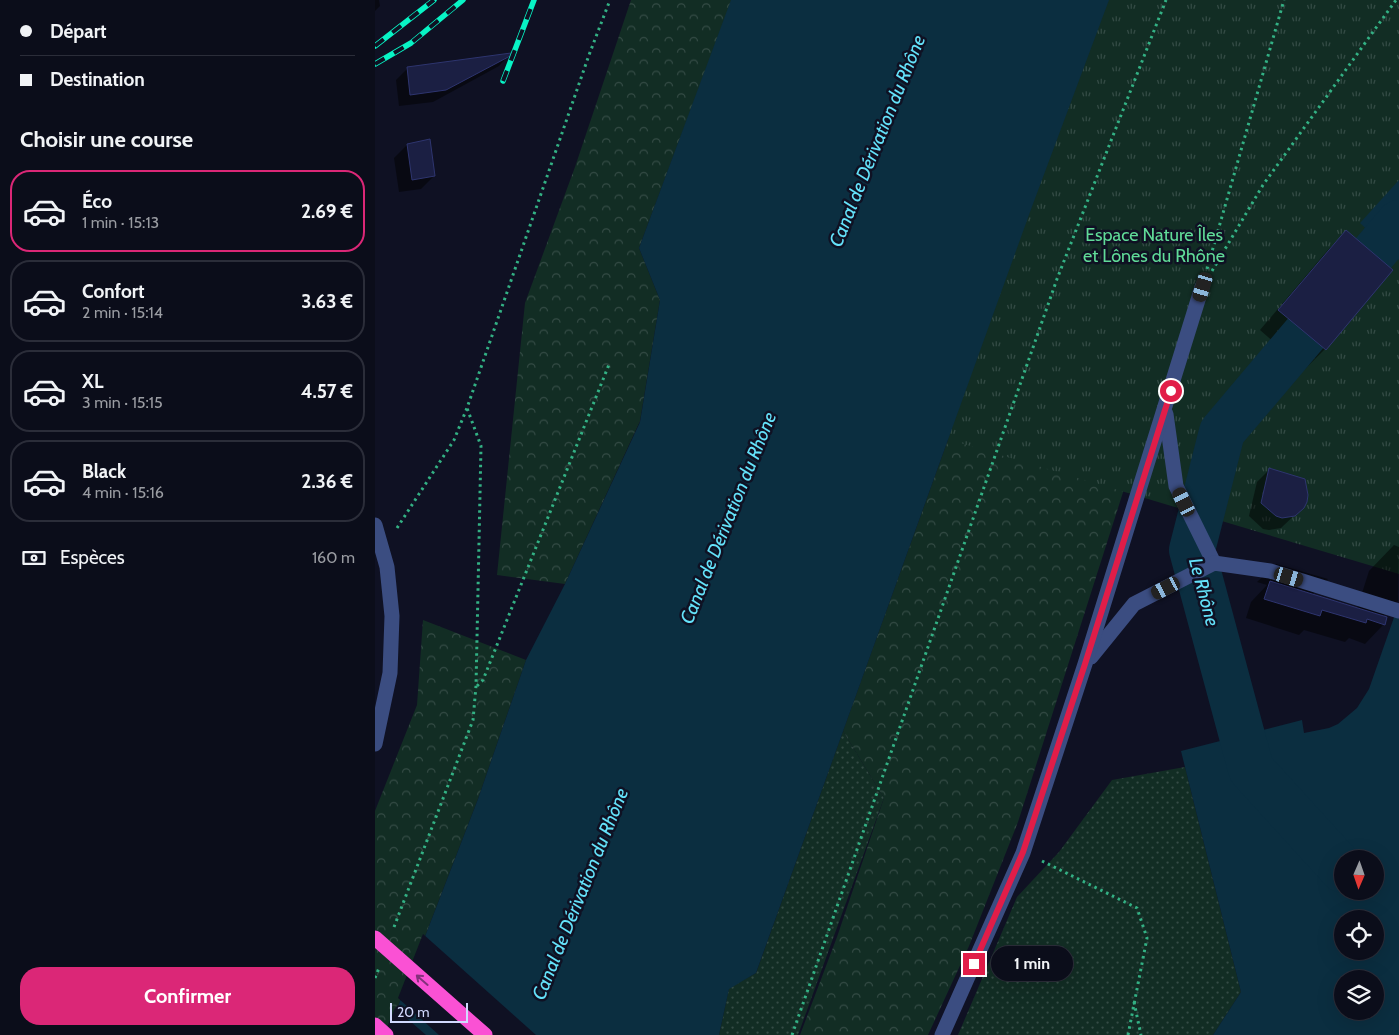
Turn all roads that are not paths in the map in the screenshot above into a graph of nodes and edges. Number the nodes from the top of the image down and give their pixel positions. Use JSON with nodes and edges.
{"nodes":[{"id":1,"x":1203,"y":287,"type":"road end"},
{"id":2,"x":1165,"y":409,"type":"junction"},
{"id":3,"x":375,"y":525,"type":"edge"},
{"id":4,"x":1214,"y":564,"type":"junction"},
{"id":5,"x":1399,"y":611,"type":"edge"},
{"id":6,"x":1085,"y":664,"type":"junction"},
{"id":7,"x":375,"y":744,"type":"edge"},
{"id":8,"x":375,"y":938,"type":"edge"},
{"id":9,"x":375,"y":1025,"type":"edge"},
{"id":10,"x":386,"y":1035,"type":"edge"},
{"id":11,"x":485,"y":1035,"type":"edge"},
{"id":12,"x":942,"y":1035,"type":"edge"}],
"edges":[{"from":1,"to":2,"type":"street"},
{"from":2,"to":4,"type":"street"},
{"from":2,"to":6,"type":"street"},
{"from":3,"to":7,"type":"street"},
{"from":4,"to":5,"type":"street"},
{"from":4,"to":6,"type":"street"},
{"from":6,"to":12,"type":"street"},
{"from":11,"to":8,"type":"highway","one_way":true,"bridge":true},
{"from":9,"to":10,"type":"highway"}]}
